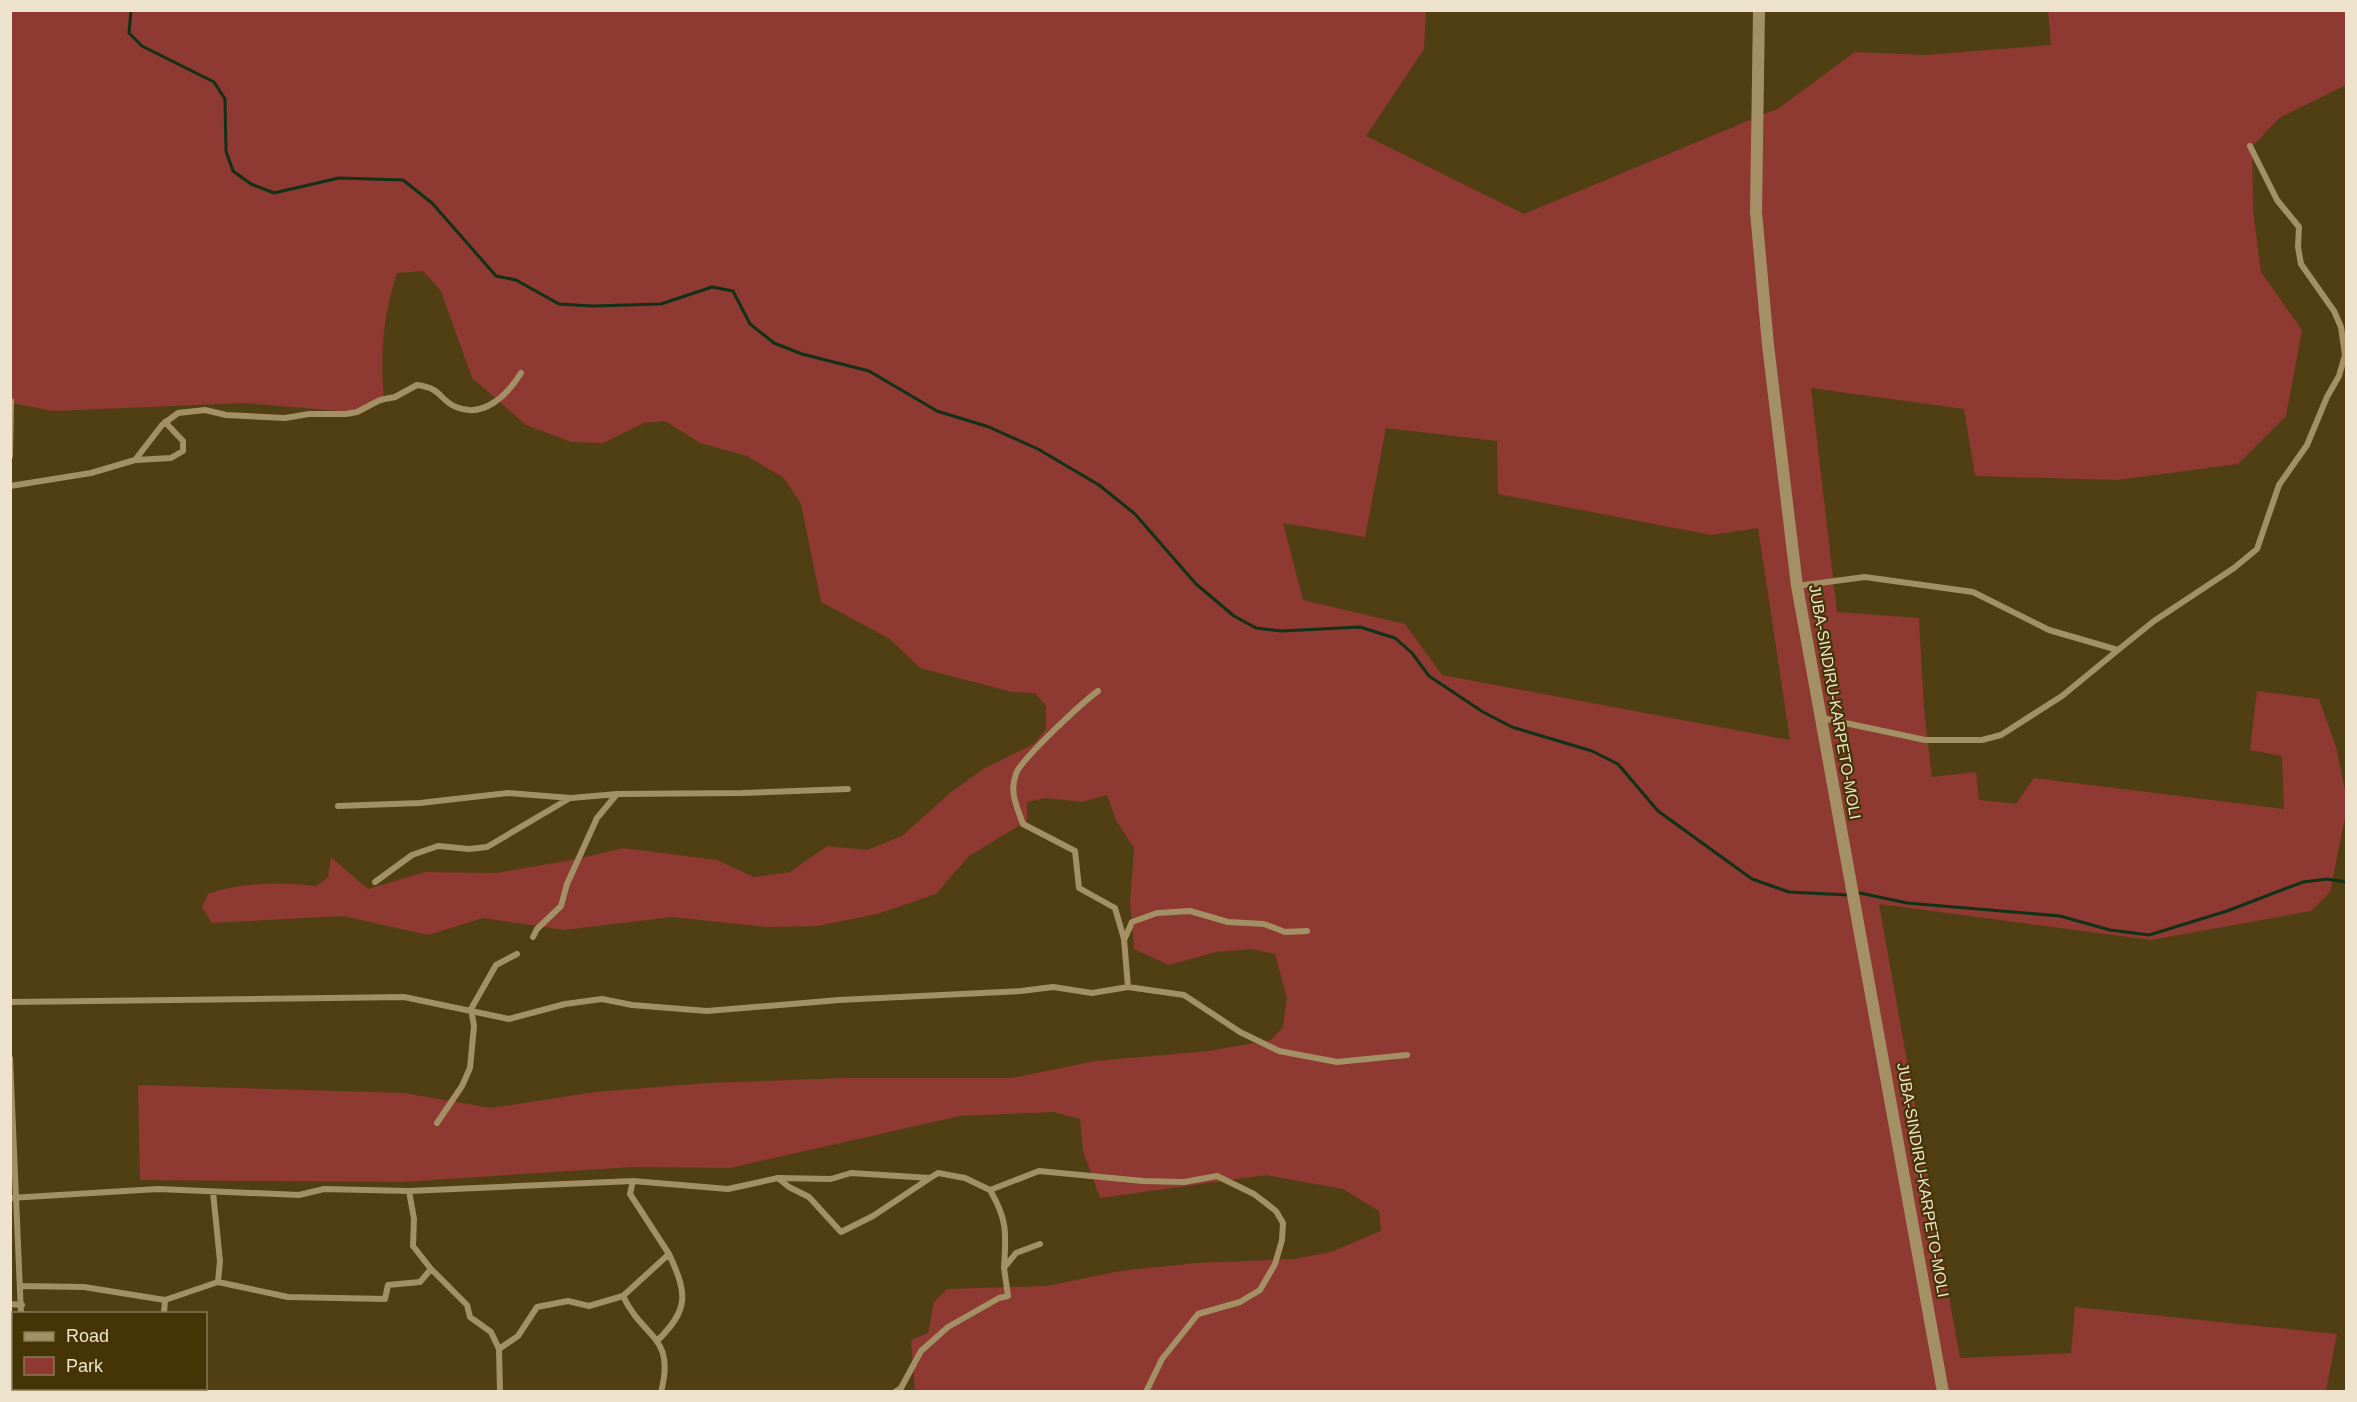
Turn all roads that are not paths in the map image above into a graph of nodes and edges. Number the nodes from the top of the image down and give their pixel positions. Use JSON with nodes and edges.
{"nodes":[{"id":1,"x":1759,"y":10,"type":"edge"},
{"id":2,"x":2250,"y":146,"type":"dead end"},
{"id":3,"x":521,"y":373,"type":"dead end"},
{"id":4,"x":11,"y":401,"type":"edge"},
{"id":5,"x":165,"y":422,"type":"junction"},
{"id":6,"x":10,"y":456,"type":"edge"},
{"id":7,"x":135,"y":460,"type":"junction"},
{"id":8,"x":10,"y":486,"type":"edge"},
{"id":9,"x":1797,"y":586,"type":"junction"},
{"id":10,"x":2118,"y":650,"type":"junction"},
{"id":11,"x":1098,"y":691,"type":"dead end"},
{"id":12,"x":1821,"y":718,"type":"junction"},
{"id":13,"x":848,"y":789,"type":"dead end"},
{"id":14,"x":617,"y":794,"type":"junction"},
{"id":15,"x":571,"y":798,"type":"junction"},
{"id":16,"x":338,"y":806,"type":"dead end"},
{"id":17,"x":375,"y":882,"type":"dead end"},
{"id":18,"x":1307,"y":931,"type":"dead end"},
{"id":19,"x":533,"y":937,"type":"dead end"},
{"id":20,"x":1124,"y":939,"type":"junction"},
{"id":21,"x":517,"y":954,"type":"dead end"},
{"id":22,"x":1128,"y":987,"type":"junction"},
{"id":23,"x":10,"y":1002,"type":"edge"},
{"id":24,"x":471,"y":1009,"type":"junction"},
{"id":25,"x":1407,"y":1055,"type":"dead end"},
{"id":26,"x":10,"y":1058,"type":"edge"},
{"id":27,"x":12,"y":1085,"type":"edge"},
{"id":28,"x":437,"y":1123,"type":"dead end"},
{"id":29,"x":778,"y":1178,"type":"junction"},
{"id":30,"x":930,"y":1178,"type":"junction"},
{"id":31,"x":633,"y":1181,"type":"junction"},
{"id":32,"x":990,"y":1190,"type":"junction"},
{"id":33,"x":410,"y":1191,"type":"junction"},
{"id":34,"x":213,"y":1192,"type":"junction"},
{"id":35,"x":14,"y":1198,"type":"edge"},
{"id":36,"x":1040,"y":1244,"type":"dead end"},
{"id":37,"x":669,"y":1254,"type":"junction"},
{"id":38,"x":1004,"y":1268,"type":"junction"},
{"id":39,"x":431,"y":1269,"type":"junction"},
{"id":40,"x":218,"y":1282,"type":"junction"},
{"id":41,"x":21,"y":1287,"type":"junction"},
{"id":42,"x":623,"y":1296,"type":"junction"},
{"id":43,"x":165,"y":1300,"type":"junction"},
{"id":44,"x":10,"y":1304,"type":"edge"},
{"id":45,"x":21,"y":1305,"type":"junction"},
{"id":46,"x":21,"y":1312,"type":"edge"},
{"id":47,"x":164,"y":1312,"type":"edge"},
{"id":48,"x":657,"y":1341,"type":"junction"},
{"id":49,"x":499,"y":1349,"type":"junction"},
{"id":50,"x":500,"y":1392,"type":"edge"},
{"id":51,"x":661,"y":1392,"type":"edge"},
{"id":52,"x":895,"y":1392,"type":"edge"},
{"id":53,"x":1146,"y":1392,"type":"edge"},
{"id":54,"x":1943,"y":1392,"type":"edge"}],
"edges":[{"from":1,"to":9,"type":"main road","name":"JUBA-SINDIRU-KARPETO-MOLI"},
{"from":2,"to":10,"type":"street"},
{"from":3,"to":5,"type":"street"},
{"from":4,"to":6,"type":"street"},
{"from":5,"to":7,"type":"street"},
{"from":5,"to":7,"type":"street"},
{"from":7,"to":8,"type":"street"},
{"from":9,"to":10,"type":"street"},
{"from":9,"to":12,"type":"main road","name":"JUBA-SINDIRU-KARPETO-MOLI"},
{"from":10,"to":12,"type":"street"},
{"from":11,"to":20,"type":"street"},
{"from":12,"to":54,"type":"main road","name":"JUBA-SINDIRU-KARPETO-MOLI"},
{"from":13,"to":14,"type":"street"},
{"from":14,"to":15,"type":"street"},
{"from":14,"to":19,"type":"street"},
{"from":15,"to":16,"type":"street"},
{"from":15,"to":17,"type":"street"},
{"from":18,"to":20,"type":"street"},
{"from":20,"to":22,"type":"street"},
{"from":21,"to":24,"type":"street"},
{"from":22,"to":24,"type":"street"},
{"from":22,"to":25,"type":"street"},
{"from":23,"to":24,"type":"street"},
{"from":24,"to":28,"type":"street"},
{"from":26,"to":27,"type":"street"},
{"from":27,"to":35,"type":"street"},
{"from":29,"to":30,"type":"street"},
{"from":29,"to":30,"type":"street"},
{"from":29,"to":31,"type":"street"},
{"from":30,"to":32,"type":"street"},
{"from":31,"to":33,"type":"street"},
{"from":31,"to":37,"type":"street"},
{"from":32,"to":38,"type":"street"},
{"from":32,"to":53,"type":"street"},
{"from":33,"to":34,"type":"street"},
{"from":33,"to":39,"type":"street"},
{"from":34,"to":35,"type":"street"},
{"from":34,"to":40,"type":"street"},
{"from":35,"to":41,"type":"street"},
{"from":36,"to":38,"type":"street"},
{"from":37,"to":42,"type":"street"},
{"from":37,"to":48,"type":"street"},
{"from":38,"to":52,"type":"street"},
{"from":39,"to":40,"type":"street"},
{"from":39,"to":49,"type":"street"},
{"from":40,"to":43,"type":"street"},
{"from":41,"to":43,"type":"street"},
{"from":41,"to":45,"type":"street"},
{"from":42,"to":48,"type":"street"},
{"from":42,"to":49,"type":"street"},
{"from":43,"to":47,"type":"street"},
{"from":44,"to":45,"type":"street"},
{"from":45,"to":46,"type":"street"},
{"from":48,"to":51,"type":"street"},
{"from":49,"to":50,"type":"street"}]}
